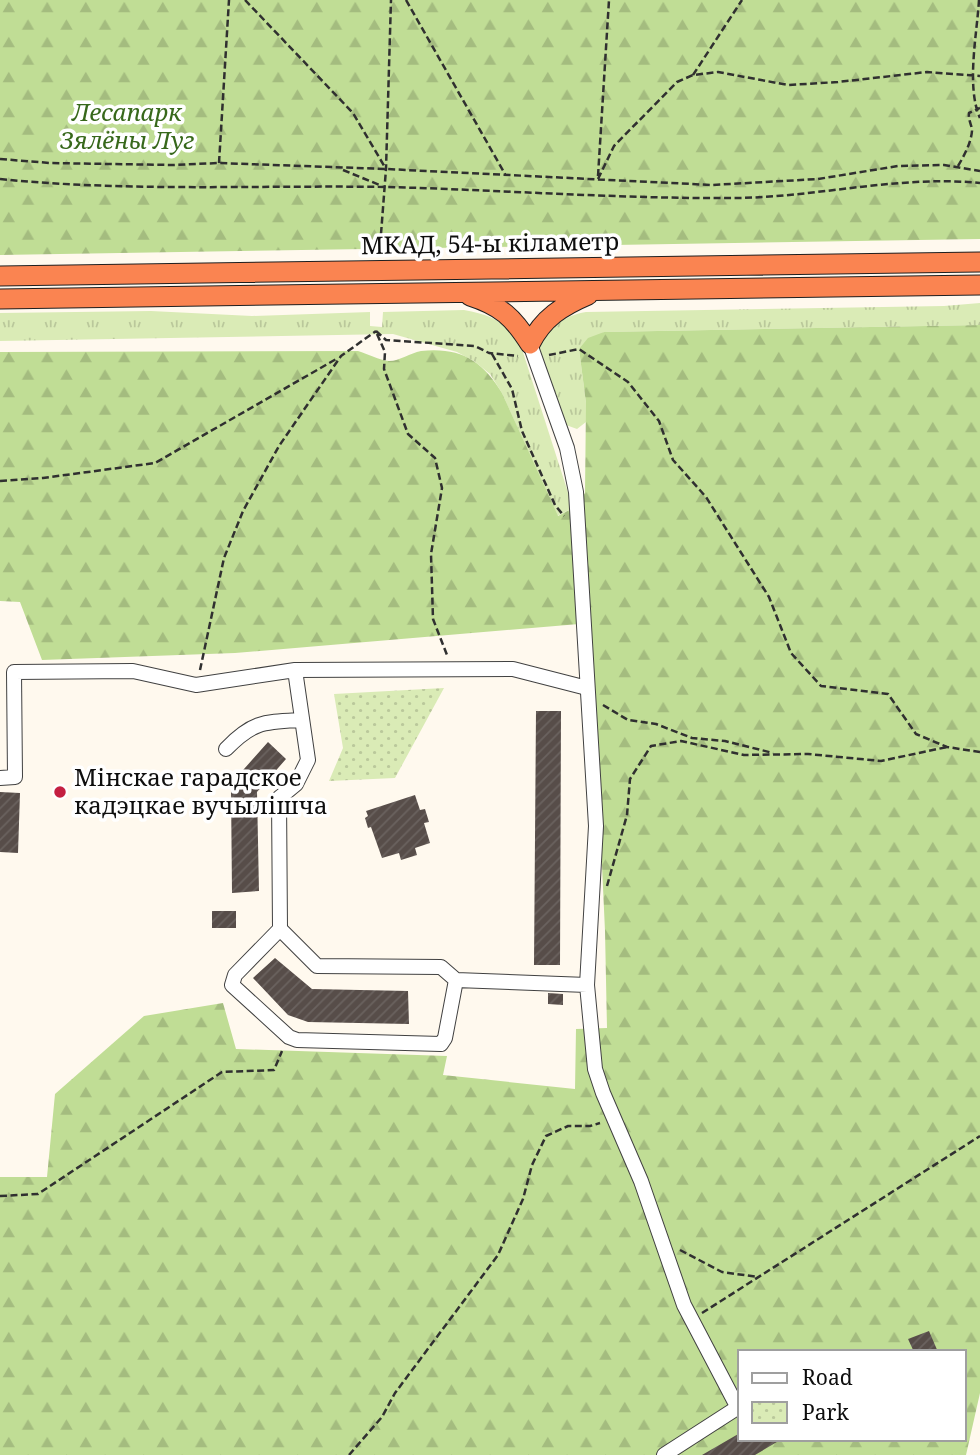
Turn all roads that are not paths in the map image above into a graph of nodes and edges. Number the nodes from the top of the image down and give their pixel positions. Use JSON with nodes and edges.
{"nodes":[{"id":1,"x":980,"y":262,"type":"edge"},
{"id":2,"x":0,"y":276,"type":"edge"},
{"id":3,"x":980,"y":285,"type":"edge"},
{"id":4,"x":598,"y":291,"type":"junction"},
{"id":5,"x":459,"y":292,"type":"junction"},
{"id":6,"x":0,"y":299,"type":"edge"},
{"id":7,"x":532,"y":351,"type":"junction"},
{"id":8,"x":295,"y":670,"type":"junction"},
{"id":9,"x":588,"y":694,"type":"junction"},
{"id":10,"x":302,"y":720,"type":"junction"},
{"id":11,"x":226,"y":749,"type":"dead end"},
{"id":12,"x":0,"y":778,"type":"edge"},
{"id":13,"x":280,"y":929,"type":"junction"},
{"id":14,"x":456,"y":980,"type":"junction"},
{"id":15,"x":587,"y":985,"type":"junction"},
{"id":16,"x":738,"y":1405,"type":"edge"},
{"id":17,"x":738,"y":1408,"type":"edge"},
{"id":18,"x":664,"y":1455,"type":"edge"}],
"edges":[{"from":1,"to":2,"type":"highway","name":"МКАД, 54-ы кіламетр"},
{"from":3,"to":4,"type":"highway","name":"МКАД, 54-ы кіламетр"},
{"from":4,"to":5,"type":"highway","name":"МКАД, 54-ы кіламетр"},
{"from":4,"to":7,"type":"highway"},
{"from":5,"to":6,"type":"highway","name":"МКАД, 54-ы кіламетр"},
{"from":5,"to":7,"type":"highway"},
{"from":7,"to":9,"type":"street"},
{"from":8,"to":9,"type":"street"},
{"from":8,"to":10,"type":"street"},
{"from":8,"to":12,"type":"street"},
{"from":9,"to":15,"type":"street"},
{"from":10,"to":11,"type":"street"},
{"from":10,"to":13,"type":"street"},
{"from":13,"to":14,"type":"street"},
{"from":13,"to":14,"type":"street"},
{"from":14,"to":15,"type":"street"},
{"from":15,"to":16,"type":"street"},
{"from":17,"to":18,"type":"street"}]}
